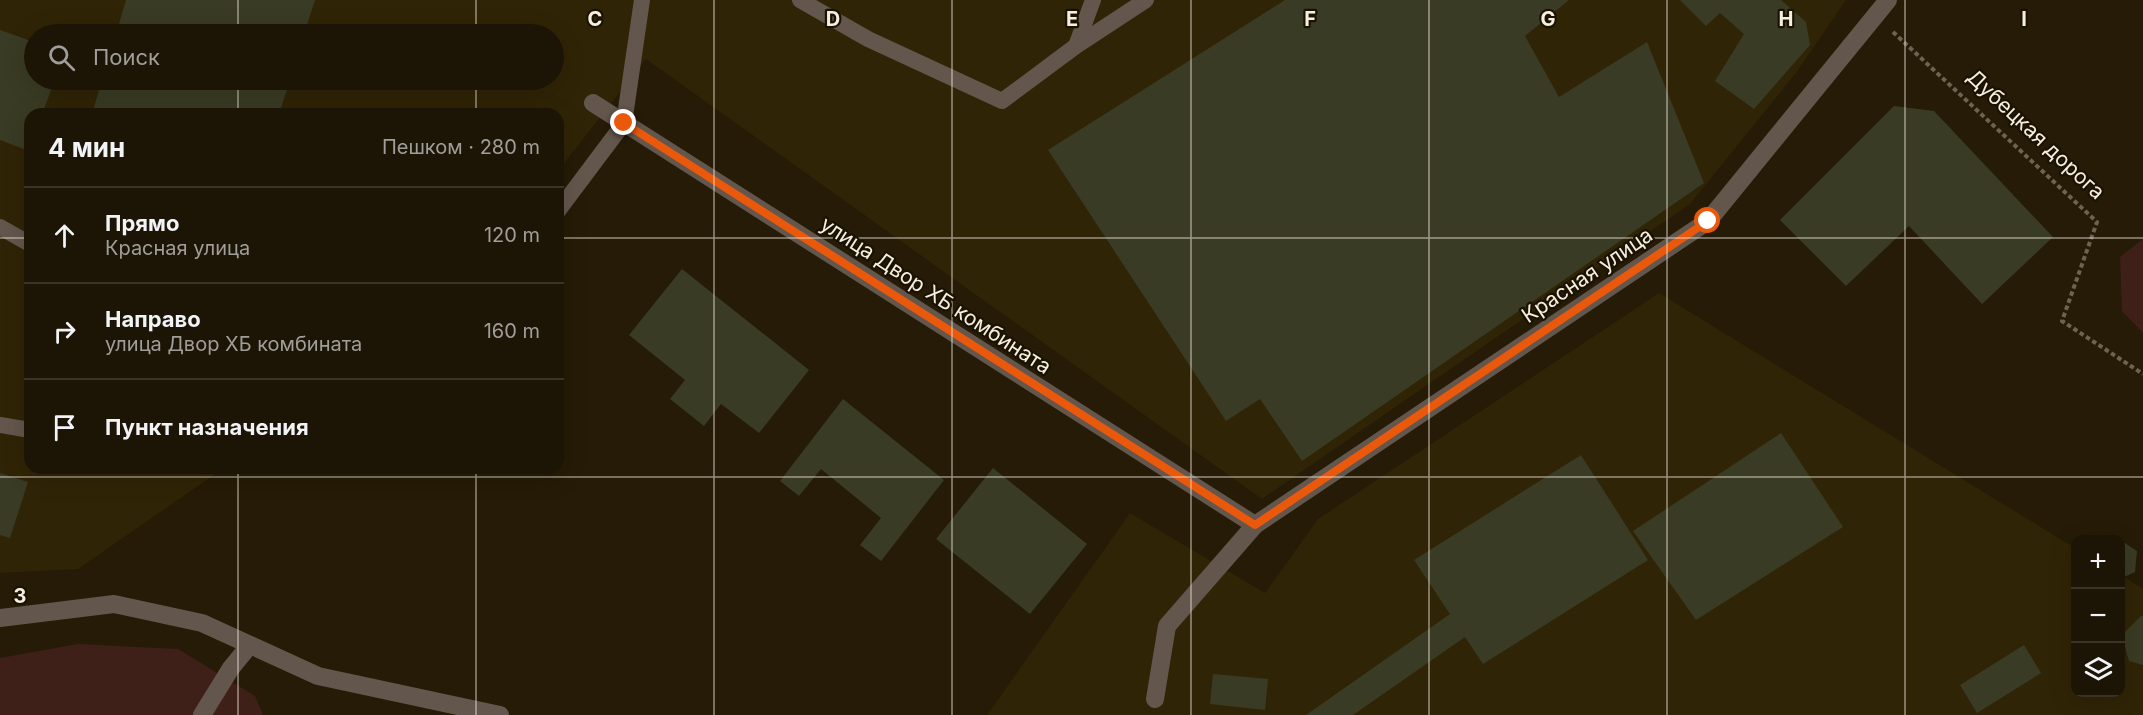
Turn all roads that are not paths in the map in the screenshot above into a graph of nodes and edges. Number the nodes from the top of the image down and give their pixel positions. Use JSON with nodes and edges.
{"nodes":[{"id":1,"x":642,"y":0,"type":"edge"},
{"id":2,"x":800,"y":0,"type":"edge"},
{"id":3,"x":1093,"y":0,"type":"edge"},
{"id":4,"x":1146,"y":0,"type":"edge"},
{"id":5,"x":1888,"y":0,"type":"edge"},
{"id":6,"x":1076,"y":46,"type":"junction"},
{"id":7,"x":593,"y":103,"type":"dead end"},
{"id":8,"x":624,"y":123,"type":"junction"},
{"id":9,"x":564,"y":203,"type":"edge"},
{"id":10,"x":0,"y":227,"type":"edge"},
{"id":11,"x":24,"y":241,"type":"edge"},
{"id":12,"x":0,"y":425,"type":"edge"},
{"id":13,"x":24,"y":429,"type":"edge"},
{"id":14,"x":1255,"y":525,"type":"junction"},
{"id":15,"x":0,"y":618,"type":"edge"},
{"id":16,"x":250,"y":645,"type":"junction"},
{"id":17,"x":1155,"y":699,"type":"dead end"},
{"id":18,"x":202,"y":715,"type":"edge"},
{"id":19,"x":500,"y":715,"type":"edge"}],
"edges":[{"from":1,"to":8,"type":"lane"},
{"from":2,"to":6,"type":"lane"},
{"from":3,"to":6,"type":"lane"},
{"from":4,"to":6,"type":"lane"},
{"from":5,"to":14,"type":"street","name":"Красная улица"},
{"from":7,"to":8,"type":"street","name":"улица Двор ХБ комбината"},
{"from":8,"to":9,"type":"lane"},
{"from":8,"to":14,"type":"street","name":"улица Двор ХБ комбината"},
{"from":10,"to":11,"type":"lane"},
{"from":12,"to":13,"type":"lane"},
{"from":14,"to":17,"type":"street","name":"Красная улица"},
{"from":15,"to":16,"type":"street"},
{"from":16,"to":18,"type":"street"},
{"from":16,"to":19,"type":"street"}]}
